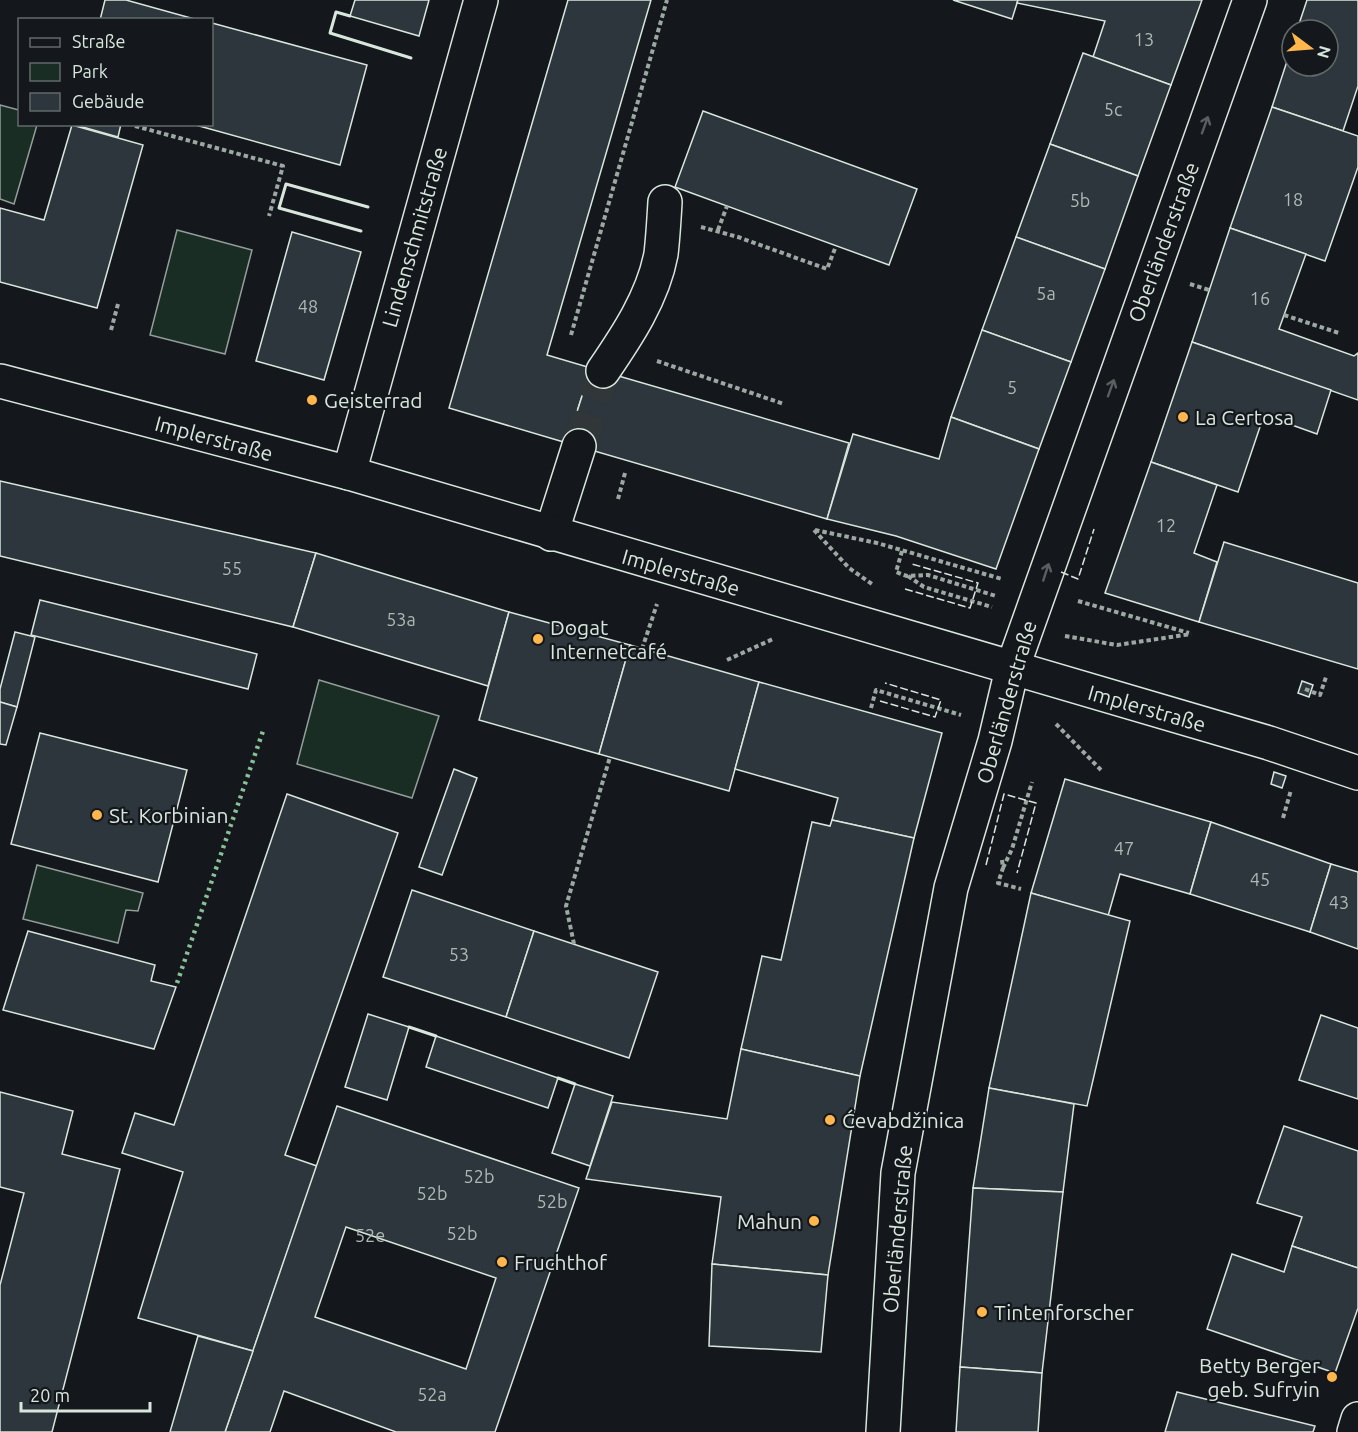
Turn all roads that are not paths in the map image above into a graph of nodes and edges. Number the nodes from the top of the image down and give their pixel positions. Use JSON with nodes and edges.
{"nodes":[{"id":1,"x":481,"y":0,"type":"edge"},
{"id":2,"x":1250,"y":0,"type":"edge"},
{"id":3,"x":665,"y":202,"type":"dead end"},
{"id":4,"x":611,"y":360,"type":"tunnel mouth"},
{"id":5,"x":0,"y":381,"type":"edge"},
{"id":6,"x":579,"y":446,"type":"tunnel mouth"},
{"id":7,"x":349,"y":473,"type":"junction"},
{"id":8,"x":551,"y":534,"type":"junction"},
{"id":9,"x":1012,"y":669,"type":"junction"},
{"id":10,"x":1358,"y":773,"type":"edge"},
{"id":11,"x":1358,"y":1419,"type":"edge"},
{"id":12,"x":883,"y":1432,"type":"edge"},
{"id":13,"x":1354,"y":1432,"type":"edge"}],
"edges":[{"from":1,"to":7,"type":"street","name":"Lindenschmitstraße"},
{"from":9,"to":2,"type":"street","name":"Oberländerstraße","one_way":true},
{"from":3,"to":4,"type":"street"},
{"from":5,"to":7,"type":"street","name":"Implerstraße"},
{"from":6,"to":8,"type":"street"},
{"from":7,"to":8,"type":"street","name":"Implerstraße"},
{"from":8,"to":9,"type":"street","name":"Implerstraße"},
{"from":9,"to":10,"type":"street","name":"Implerstraße"},
{"from":9,"to":12,"type":"street","name":"Oberländerstraße"},
{"from":11,"to":13,"type":"street"}]}
